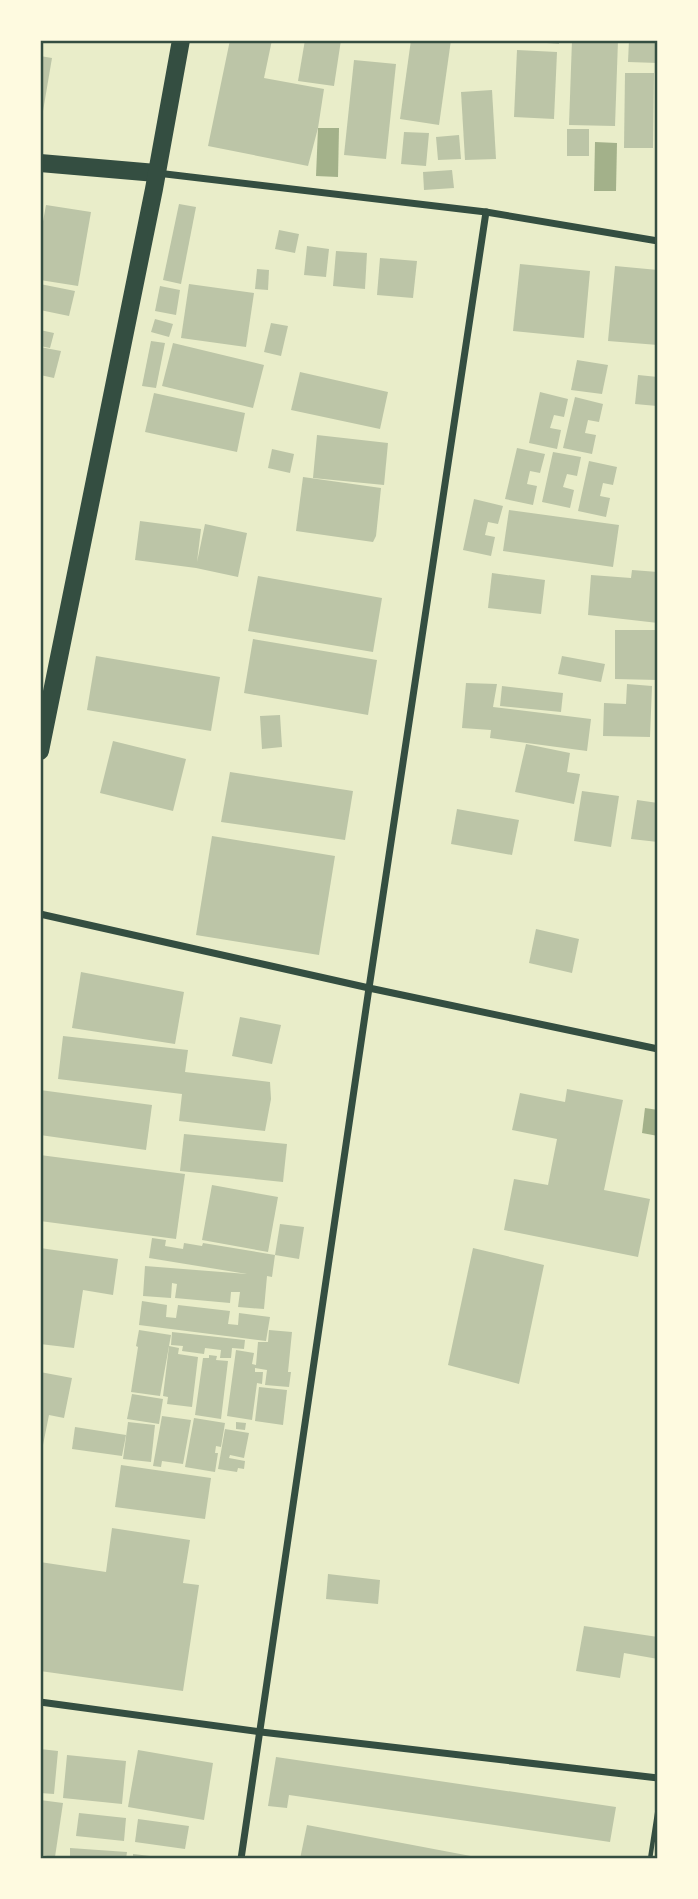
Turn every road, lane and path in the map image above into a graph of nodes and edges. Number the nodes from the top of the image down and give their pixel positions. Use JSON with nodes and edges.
{"nodes":[{"id":1,"x":181,"y":40,"type":"edge"},
{"id":2,"x":40,"y":163,"type":"edge"},
{"id":3,"x":156,"y":173,"type":"junction"},
{"id":4,"x":486,"y":212,"type":"junction"},
{"id":5,"x":658,"y":241,"type":"edge"},
{"id":6,"x":40,"y":751,"type":"edge"},
{"id":7,"x":40,"y":915,"type":"edge"},
{"id":8,"x":369,"y":988,"type":"junction"},
{"id":9,"x":658,"y":1049,"type":"edge"},
{"id":10,"x":40,"y":1702,"type":"edge"},
{"id":11,"x":261,"y":1732,"type":"junction"},
{"id":12,"x":658,"y":1778,"type":"edge"},
{"id":13,"x":658,"y":1807,"type":"edge"},
{"id":14,"x":241,"y":1859,"type":"edge"},
{"id":15,"x":650,"y":1859,"type":"edge"}],
"edges":[{"from":1,"to":3,"type":"main road"},
{"from":2,"to":3,"type":"main road"},
{"from":3,"to":4,"type":"street"},
{"from":3,"to":6,"type":"main road"},
{"from":4,"to":5,"type":"street"},
{"from":4,"to":8,"type":"street"},
{"from":7,"to":8,"type":"street"},
{"from":8,"to":9,"type":"street"},
{"from":8,"to":11,"type":"street"},
{"from":10,"to":11,"type":"street"},
{"from":11,"to":12,"type":"street"},
{"from":11,"to":14,"type":"street"},
{"from":13,"to":15,"type":"path"}]}
